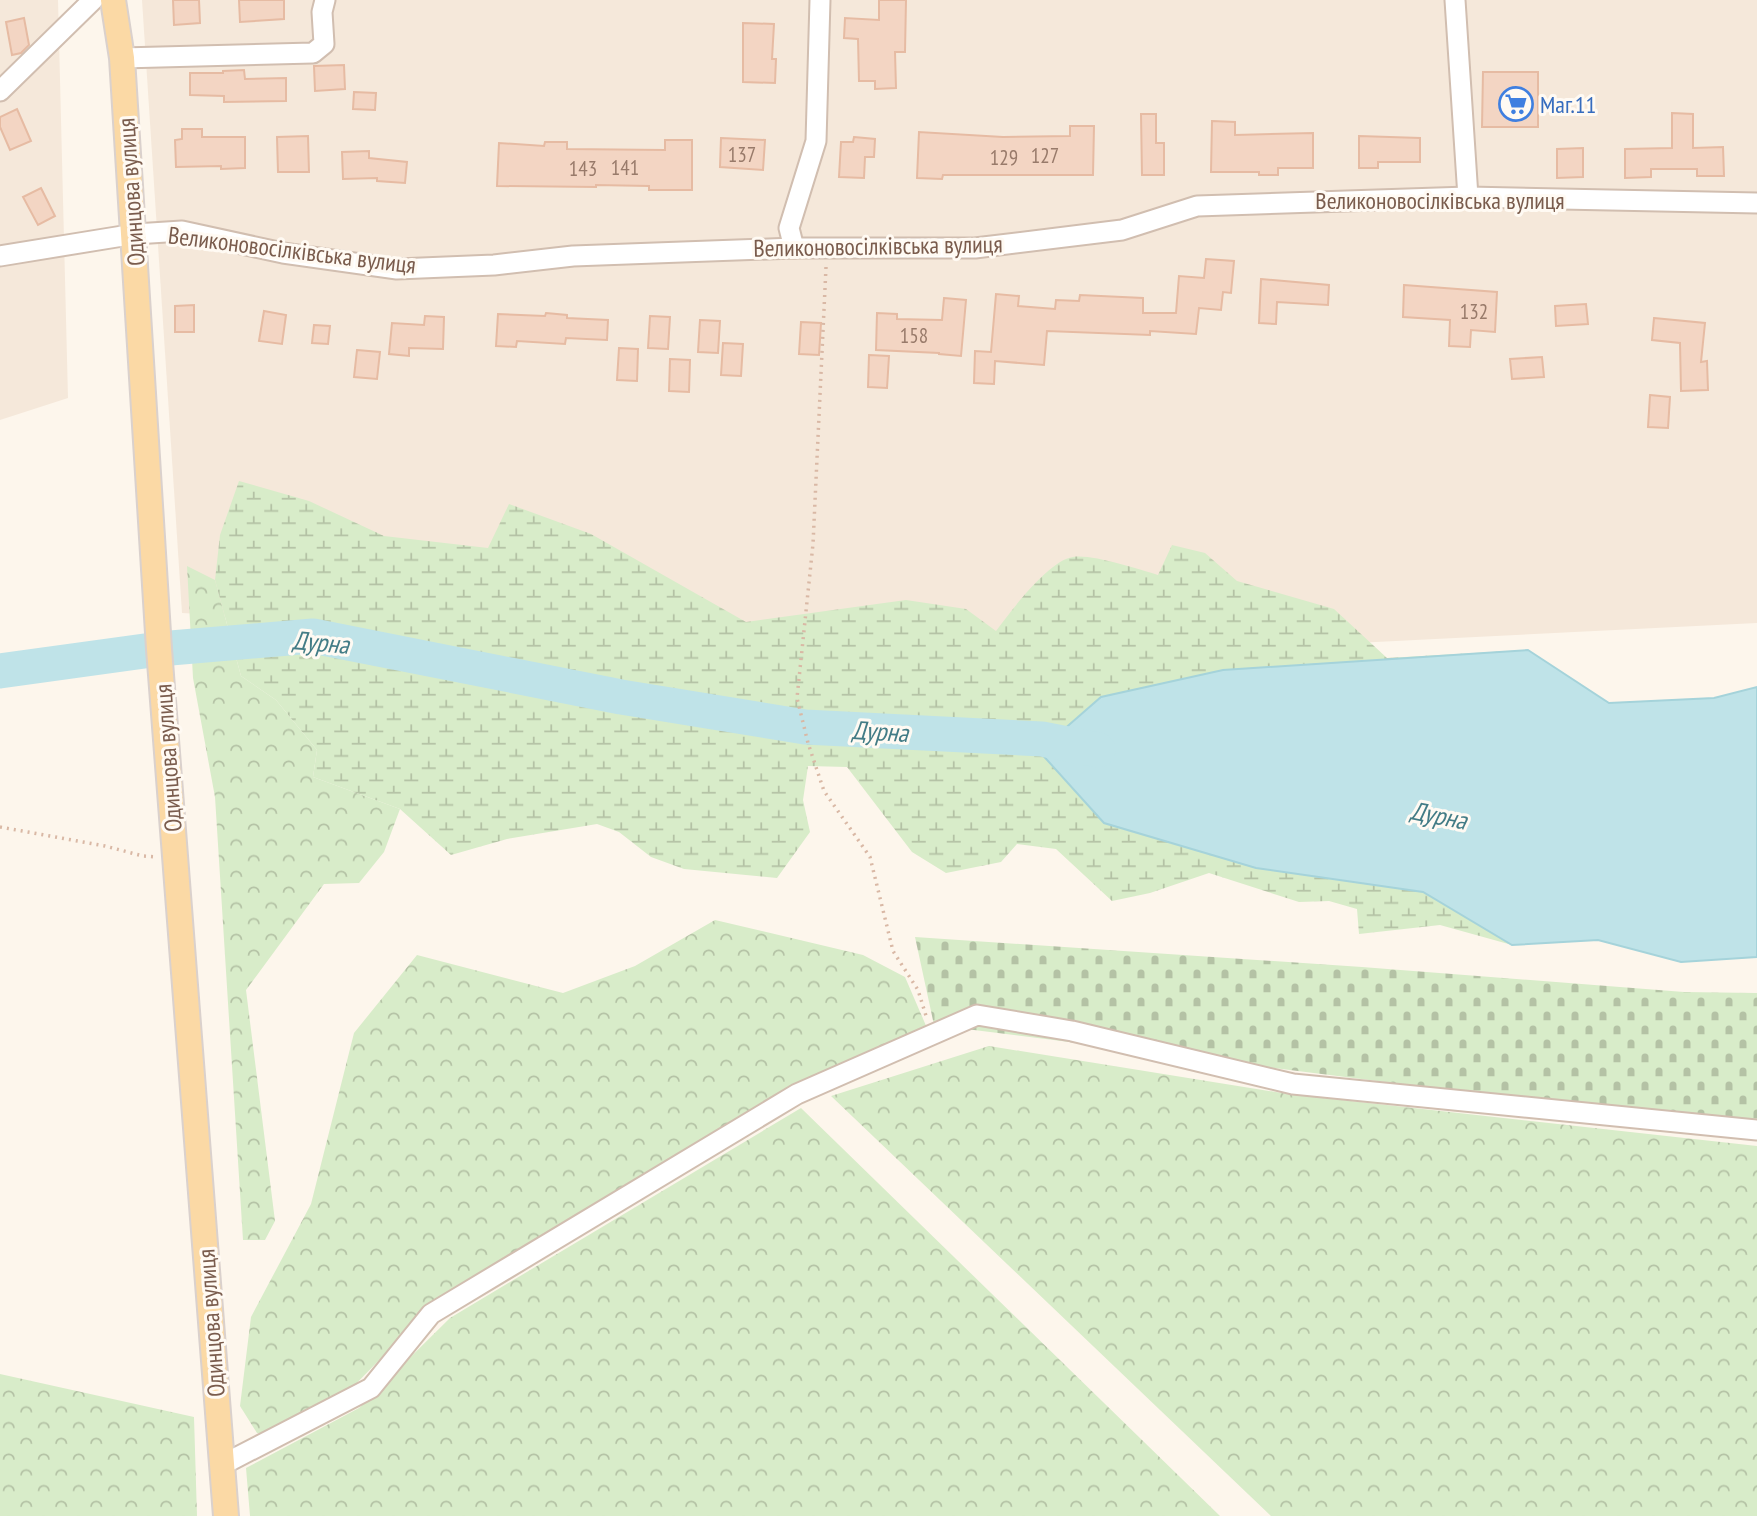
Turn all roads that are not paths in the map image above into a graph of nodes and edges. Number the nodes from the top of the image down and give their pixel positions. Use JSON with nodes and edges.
{"nodes":[{"id":1,"x":93,"y":0,"type":"edge"},
{"id":2,"x":113,"y":0,"type":"edge"},
{"id":3,"x":325,"y":0,"type":"edge"},
{"id":4,"x":820,"y":0,"type":"edge"},
{"id":5,"x":1455,"y":0,"type":"edge"},
{"id":6,"x":122,"y":58,"type":"junction"},
{"id":7,"x":0,"y":91,"type":"edge"},
{"id":8,"x":1468,"y":197,"type":"junction"},
{"id":9,"x":1757,"y":203,"type":"edge"},
{"id":10,"x":135,"y":234,"type":"junction"},
{"id":11,"x":794,"y":247,"type":"junction"},
{"id":12,"x":0,"y":256,"type":"edge"},
{"id":13,"x":1757,"y":1130,"type":"edge"},
{"id":14,"x":222,"y":1465,"type":"junction"},
{"id":15,"x":226,"y":1516,"type":"edge"}],
"edges":[{"from":1,"to":7,"type":"street"},
{"from":2,"to":6,"type":"main road","name":"Одинцова вулиця"},
{"from":3,"to":6,"type":"street"},
{"from":4,"to":11,"type":"street"},
{"from":5,"to":8,"type":"street"},
{"from":6,"to":10,"type":"main road","name":"Одинцова вулиця"},
{"from":8,"to":9,"type":"street","name":"Великоновосілківська вулиця"},
{"from":8,"to":11,"type":"street","name":"Великоновосілківська вулиця"},
{"from":10,"to":11,"type":"street","name":"Великоновосілківська вулиця"},
{"from":10,"to":12,"type":"street","name":"Великоновосілківська вулиця"},
{"from":10,"to":14,"type":"main road","name":"Одинцова вулиця"},
{"from":13,"to":14,"type":"street"},
{"from":14,"to":15,"type":"main road","name":"Одинцова вулиця"}]}
